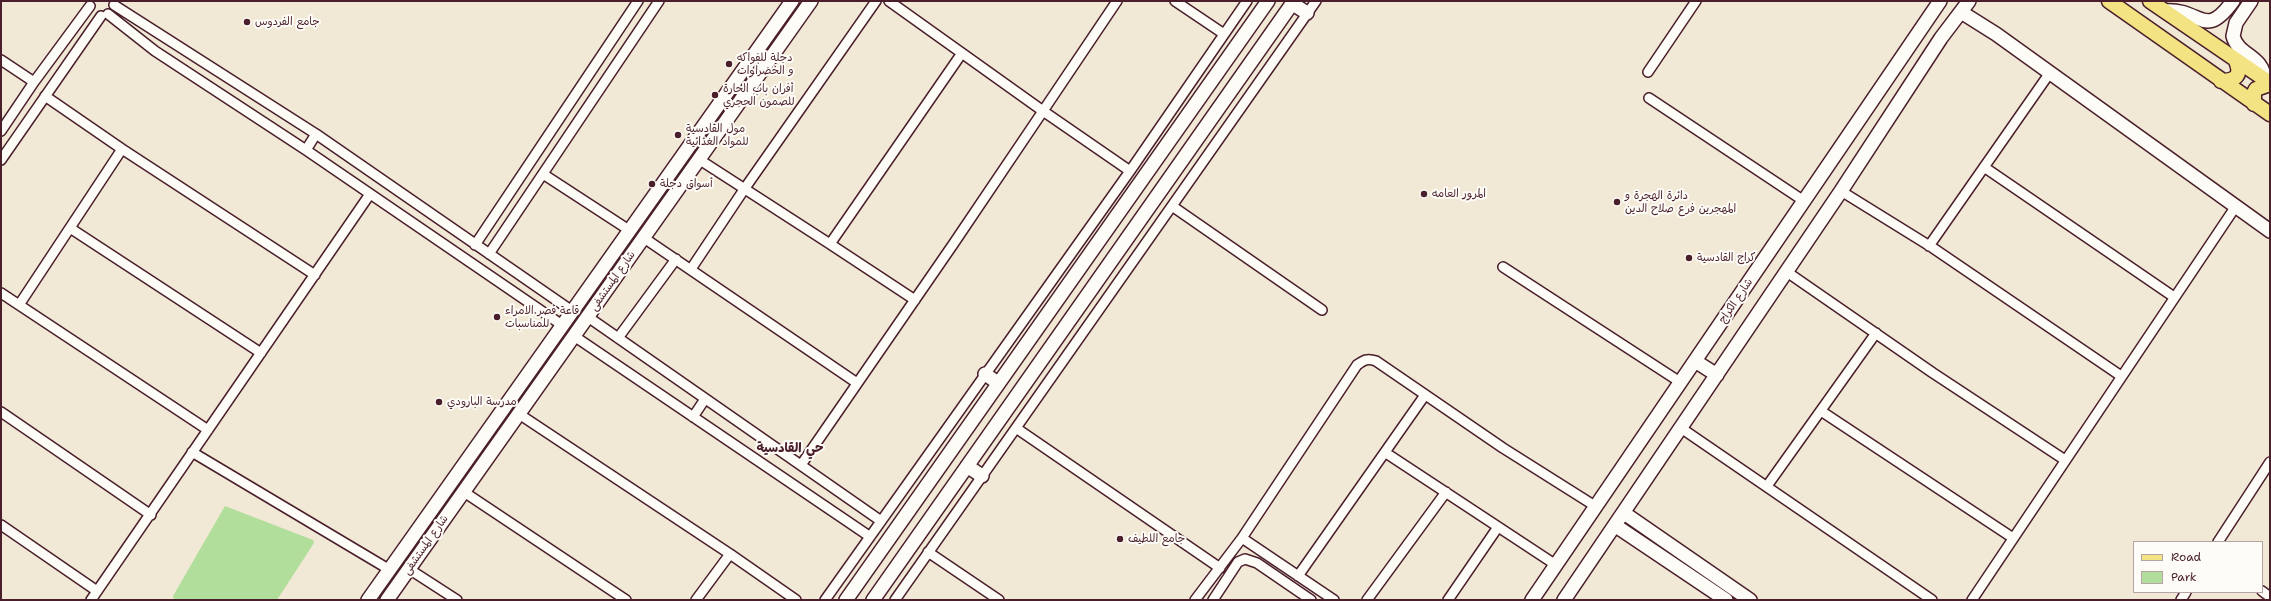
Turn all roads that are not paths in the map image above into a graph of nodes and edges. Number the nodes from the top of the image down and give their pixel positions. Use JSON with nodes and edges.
{"nodes":[{"id":1,"x":638,"y":1,"type":"edge"},
{"id":2,"x":659,"y":1,"type":"edge"},
{"id":3,"x":792,"y":1,"type":"edge"},
{"id":4,"x":811,"y":1,"type":"edge"},
{"id":5,"x":876,"y":1,"type":"edge"},
{"id":6,"x":889,"y":1,"type":"edge"},
{"id":7,"x":1117,"y":1,"type":"edge"},
{"id":8,"x":1175,"y":1,"type":"edge"},
{"id":9,"x":1247,"y":1,"type":"edge"},
{"id":10,"x":1268,"y":1,"type":"edge"},
{"id":11,"x":1316,"y":1,"type":"edge"},
{"id":12,"x":1696,"y":1,"type":"edge"},
{"id":13,"x":1940,"y":1,"type":"edge"},
{"id":14,"x":1969,"y":1,"type":"edge"},
{"id":15,"x":2109,"y":1,"type":"edge"},
{"id":16,"x":2150,"y":1,"type":"edge"},
{"id":17,"x":2233,"y":1,"type":"edge"},
{"id":18,"x":2251,"y":1,"type":"edge"},
{"id":19,"x":114,"y":2,"type":"edge"},
{"id":20,"x":1293,"y":2,"type":"edge"},
{"id":21,"x":90,"y":3,"type":"edge"},
{"id":22,"x":2165,"y":11,"type":"junction"},
{"id":23,"x":1961,"y":12,"type":"junction"},
{"id":24,"x":1307,"y":13,"type":"junction"},
{"id":25,"x":105,"y":15,"type":"junction"},
{"id":26,"x":628,"y":16,"type":"junction"},
{"id":27,"x":642,"y":26,"type":"junction"},
{"id":28,"x":1224,"y":34,"type":"junction"},
{"id":29,"x":962,"y":53,"type":"junction"},
{"id":30,"x":1,"y":60,"type":"edge"},
{"id":31,"x":2236,"y":61,"type":"junction"},
{"id":32,"x":1648,"y":72,"type":"dead end"},
{"id":33,"x":2049,"y":74,"type":"junction"},
{"id":34,"x":2221,"y":81,"type":"junction"},
{"id":35,"x":34,"y":82,"type":"junction"},
{"id":36,"x":2268,"y":82,"type":"edge"},
{"id":37,"x":728,"y":89,"type":"junction"},
{"id":38,"x":45,"y":96,"type":"junction"},
{"id":39,"x":1649,"y":98,"type":"dead end"},
{"id":40,"x":742,"y":100,"type":"junction"},
{"id":41,"x":2254,"y":104,"type":"junction"},
{"id":42,"x":1043,"y":111,"type":"junction"},
{"id":43,"x":2270,"y":114,"type":"edge"},
{"id":44,"x":1,"y":131,"type":"edge"},
{"id":45,"x":316,"y":134,"type":"junction"},
{"id":46,"x":1173,"y":136,"type":"junction"},
{"id":47,"x":1191,"y":148,"type":"junction"},
{"id":48,"x":122,"y":149,"type":"junction"},
{"id":49,"x":306,"y":150,"type":"junction"},
{"id":50,"x":1,"y":160,"type":"edge"},
{"id":51,"x":700,"y":160,"type":"junction"},
{"id":52,"x":1984,"y":167,"type":"junction"},
{"id":53,"x":1130,"y":170,"type":"junction"},
{"id":54,"x":543,"y":174,"type":"junction"},
{"id":55,"x":745,"y":188,"type":"junction"},
{"id":56,"x":1841,"y":191,"type":"junction"},
{"id":57,"x":370,"y":194,"type":"junction"},
{"id":58,"x":406,"y":197,"type":"junction"},
{"id":59,"x":1804,"y":201,"type":"junction"},
{"id":60,"x":1172,"y":206,"type":"junction"},
{"id":61,"x":2236,"y":206,"type":"junction"},
{"id":62,"x":395,"y":211,"type":"junction"},
{"id":63,"x":70,"y":228,"type":"junction"},
{"id":64,"x":629,"y":230,"type":"junction"},
{"id":65,"x":2270,"y":231,"type":"edge"},
{"id":66,"x":644,"y":238,"type":"junction"},
{"id":67,"x":830,"y":244,"type":"junction"},
{"id":68,"x":475,"y":245,"type":"junction"},
{"id":69,"x":1929,"y":246,"type":"junction"},
{"id":70,"x":489,"y":254,"type":"junction"},
{"id":71,"x":676,"y":259,"type":"junction"},
{"id":72,"x":1503,"y":267,"type":"dead end"},
{"id":73,"x":691,"y":269,"type":"junction"},
{"id":74,"x":1787,"y":272,"type":"junction"},
{"id":75,"x":315,"y":275,"type":"junction"},
{"id":76,"x":1,"y":293,"type":"edge"},
{"id":77,"x":2174,"y":297,"type":"junction"},
{"id":78,"x":915,"y":300,"type":"junction"},
{"id":79,"x":19,"y":305,"type":"junction"},
{"id":80,"x":1322,"y":310,"type":"dead end"},
{"id":81,"x":572,"y":311,"type":"junction"},
{"id":82,"x":588,"y":318,"type":"junction"},
{"id":83,"x":562,"y":325,"type":"junction"},
{"id":84,"x":1876,"y":333,"type":"junction"},
{"id":85,"x":574,"y":336,"type":"junction"},
{"id":86,"x":618,"y":338,"type":"junction"},
{"id":87,"x":260,"y":353,"type":"junction"},
{"id":88,"x":1695,"y":361,"type":"junction"},
{"id":89,"x":985,"y":374,"type":"junction"},
{"id":90,"x":1717,"y":375,"type":"junction"},
{"id":91,"x":2121,"y":376,"type":"junction"},
{"id":92,"x":1680,"y":382,"type":"junction"},
{"id":93,"x":856,"y":383,"type":"junction"},
{"id":94,"x":998,"y":383,"type":"junction"},
{"id":95,"x":1425,"y":395,"type":"junction"},
{"id":96,"x":705,"y":399,"type":"junction"},
{"id":97,"x":1821,"y":411,"type":"junction"},
{"id":98,"x":1,"y":412,"type":"edge"},
{"id":99,"x":519,"y":414,"type":"junction"},
{"id":100,"x":694,"y":417,"type":"junction"},
{"id":101,"x":1016,"y":428,"type":"junction"},
{"id":102,"x":1681,"y":428,"type":"junction"},
{"id":103,"x":208,"y":430,"type":"junction"},
{"id":104,"x":192,"y":452,"type":"junction"},
{"id":105,"x":1386,"y":453,"type":"junction"},
{"id":106,"x":2065,"y":460,"type":"junction"},
{"id":107,"x":801,"y":465,"type":"junction"},
{"id":108,"x":967,"y":466,"type":"junction"},
{"id":109,"x":2268,"y":469,"type":"edge"},
{"id":110,"x":982,"y":476,"type":"junction"},
{"id":111,"x":1767,"y":486,"type":"junction"},
{"id":112,"x":464,"y":492,"type":"junction"},
{"id":113,"x":1446,"y":492,"type":"junction"},
{"id":114,"x":1595,"y":506,"type":"junction"},
{"id":115,"x":1624,"y":513,"type":"junction"},
{"id":116,"x":151,"y":515,"type":"junction"},
{"id":117,"x":424,"y":521,"type":"junction"},
{"id":118,"x":881,"y":521,"type":"junction"},
{"id":119,"x":1,"y":525,"type":"edge"},
{"id":120,"x":1616,"y":526,"type":"junction"},
{"id":121,"x":1498,"y":527,"type":"junction"},
{"id":122,"x":437,"y":530,"type":"junction"},
{"id":123,"x":869,"y":536,"type":"junction"},
{"id":124,"x":1242,"y":538,"type":"junction"},
{"id":125,"x":2013,"y":538,"type":"junction"},
{"id":126,"x":2219,"y":541,"type":"edge"},
{"id":127,"x":928,"y":552,"type":"junction"},
{"id":128,"x":730,"y":554,"type":"junction"},
{"id":129,"x":1556,"y":565,"type":"junction"},
{"id":130,"x":1220,"y":568,"type":"junction"},
{"id":131,"x":409,"y":569,"type":"junction"},
{"id":132,"x":390,"y":570,"type":"junction"},
{"id":133,"x":1298,"y":576,"type":"junction"},
{"id":134,"x":854,"y":589,"type":"junction"},
{"id":135,"x":97,"y":591,"type":"junction"},
{"id":136,"x":91,"y":600,"type":"edge"},
{"id":137,"x":368,"y":600,"type":"edge"},
{"id":138,"x":387,"y":600,"type":"edge"},
{"id":139,"x":457,"y":600,"type":"edge"},
{"id":140,"x":626,"y":600,"type":"edge"},
{"id":141,"x":696,"y":600,"type":"edge"},
{"id":142,"x":796,"y":600,"type":"edge"},
{"id":143,"x":825,"y":600,"type":"edge"},
{"id":144,"x":846,"y":600,"type":"edge"},
{"id":145,"x":870,"y":600,"type":"edge"},
{"id":146,"x":873,"y":600,"type":"edge"},
{"id":147,"x":895,"y":600,"type":"edge"},
{"id":148,"x":999,"y":600,"type":"edge"},
{"id":149,"x":1196,"y":600,"type":"edge"},
{"id":150,"x":1213,"y":600,"type":"edge"},
{"id":151,"x":1311,"y":600,"type":"edge"},
{"id":152,"x":1334,"y":600,"type":"edge"},
{"id":153,"x":1367,"y":600,"type":"edge"},
{"id":154,"x":1448,"y":600,"type":"edge"},
{"id":155,"x":1532,"y":600,"type":"edge"},
{"id":156,"x":1564,"y":600,"type":"edge"},
{"id":157,"x":1726,"y":600,"type":"edge"},
{"id":158,"x":1750,"y":600,"type":"edge"},
{"id":159,"x":1932,"y":600,"type":"edge"},
{"id":160,"x":1972,"y":600,"type":"edge"}],
"edges":[{"from":1,"to":26,"type":"street"},
{"from":2,"to":27,"type":"street"},
{"from":3,"to":37,"type":"street","name":"شارع المستشفى"},
{"from":4,"to":40,"type":"street","name":"شارع المستشفى"},
{"from":5,"to":55,"type":"street"},
{"from":6,"to":29,"type":"street"},
{"from":7,"to":42,"type":"street"},
{"from":8,"to":28,"type":"street"},
{"from":9,"to":28,"type":"street"},
{"from":10,"to":46,"type":"street"},
{"from":11,"to":24,"type":"street"},
{"from":12,"to":32,"type":"street"},
{"from":13,"to":59,"type":"street","name":"شارع الكراج"},
{"from":14,"to":23,"type":"street"},
{"from":15,"to":34,"type":"main road"},
{"from":16,"to":22,"type":"main road"},
{"from":17,"to":22,"type":"street"},
{"from":18,"to":36,"type":"street"},
{"from":19,"to":25,"type":"street"},
{"from":19,"to":45,"type":"street"},
{"from":20,"to":24,"type":"street"},
{"from":20,"to":47,"type":"street"},
{"from":21,"to":25,"type":"street"},
{"from":21,"to":35,"type":"street"},
{"from":22,"to":31,"type":"main road"},
{"from":23,"to":33,"type":"street"},
{"from":23,"to":56,"type":"street"},
{"from":24,"to":60,"type":"street"},
{"from":25,"to":38,"type":"street"},
{"from":25,"to":49,"type":"street"},
{"from":26,"to":27,"type":"street"},
{"from":26,"to":68,"type":"street"},
{"from":27,"to":54,"type":"street"},
{"from":28,"to":53,"type":"street"},
{"from":29,"to":42,"type":"street"},
{"from":29,"to":67,"type":"street"},
{"from":30,"to":35,"type":"street"},
{"from":31,"to":34,"type":"main road"},
{"from":31,"to":36,"type":"main road"},
{"from":33,"to":52,"type":"street"},
{"from":33,"to":61,"type":"street"},
{"from":34,"to":41,"type":"main road"},
{"from":35,"to":44,"type":"street"},
{"from":36,"to":41,"type":"main road"},
{"from":37,"to":40,"type":"street"},
{"from":37,"to":64,"type":"street","name":"شارع المستشفى"},
{"from":38,"to":48,"type":"street"},
{"from":38,"to":50,"type":"street"},
{"from":39,"to":59,"type":"street"},
{"from":40,"to":51,"type":"street","name":"شارع المستشفى"},
{"from":41,"to":43,"type":"main road"},
{"from":42,"to":53,"type":"street"},
{"from":42,"to":78,"type":"street"},
{"from":45,"to":49,"type":"street"},
{"from":45,"to":58,"type":"street"},
{"from":46,"to":47,"type":"street"},
{"from":46,"to":94,"type":"street"},
{"from":47,"to":108,"type":"street"},
{"from":48,"to":63,"type":"street"},
{"from":48,"to":75,"type":"street"},
{"from":49,"to":57,"type":"street"},
{"from":51,"to":55,"type":"street"},
{"from":51,"to":66,"type":"street","name":"شارع المستشفى"},
{"from":52,"to":69,"type":"street"},
{"from":52,"to":77,"type":"street"},
{"from":53,"to":89,"type":"street"},
{"from":54,"to":64,"type":"street"},
{"from":54,"to":70,"type":"street"},
{"from":55,"to":67,"type":"street"},
{"from":55,"to":73,"type":"street"},
{"from":56,"to":69,"type":"street"},
{"from":56,"to":74,"type":"street"},
{"from":57,"to":62,"type":"street"},
{"from":57,"to":75,"type":"street"},
{"from":58,"to":62,"type":"street"},
{"from":58,"to":68,"type":"street"},
{"from":59,"to":88,"type":"street","name":"شارع الكراج"},
{"from":60,"to":80,"type":"street"},
{"from":60,"to":101,"type":"street"},
{"from":61,"to":65,"type":"street"},
{"from":61,"to":77,"type":"street"},
{"from":62,"to":83,"type":"street"},
{"from":63,"to":79,"type":"street"},
{"from":63,"to":87,"type":"street"},
{"from":64,"to":81,"type":"street","name":"شارع المستشفى"},
{"from":66,"to":71,"type":"street"},
{"from":66,"to":82,"type":"street","name":"شارع المستشفى"},
{"from":67,"to":78,"type":"street"},
{"from":68,"to":70,"type":"street"},
{"from":69,"to":91,"type":"street"},
{"from":70,"to":81,"type":"street"},
{"from":71,"to":73,"type":"street"},
{"from":71,"to":86,"type":"street"},
{"from":72,"to":92,"type":"street"},
{"from":73,"to":93,"type":"street"},
{"from":74,"to":84,"type":"street"},
{"from":74,"to":90,"type":"street"},
{"from":75,"to":87,"type":"street"},
{"from":76,"to":79,"type":"street"},
{"from":77,"to":91,"type":"street"},
{"from":78,"to":93,"type":"street"},
{"from":79,"to":103,"type":"street"},
{"from":81,"to":83,"type":"street","name":"شارع المستشفى"},
{"from":82,"to":85,"type":"street","name":"شارع المستشفى"},
{"from":82,"to":86,"type":"street"},
{"from":83,"to":117,"type":"street","name":"شارع المستشفى"},
{"from":84,"to":97,"type":"street"},
{"from":84,"to":106,"type":"street"},
{"from":85,"to":99,"type":"street","name":"شارع المستشفى"},
{"from":85,"to":100,"type":"street"},
{"from":86,"to":96,"type":"street"},
{"from":87,"to":103,"type":"street"},
{"from":88,"to":90,"type":"street"},
{"from":88,"to":92,"type":"street","name":"شارع الكراج"},
{"from":89,"to":94,"type":"street"},
{"from":89,"to":118,"type":"street"},
{"from":90,"to":102,"type":"street"},
{"from":91,"to":106,"type":"street"},
{"from":92,"to":114,"type":"street","name":"شارع الكراج"},
{"from":93,"to":107,"type":"street"},
{"from":94,"to":134,"type":"street"},
{"from":95,"to":105,"type":"street"},
{"from":95,"to":114,"type":"street"},
{"from":95,"to":124,"type":"street"},
{"from":96,"to":100,"type":"street"},
{"from":96,"to":107,"type":"street"},
{"from":97,"to":111,"type":"street"},
{"from":97,"to":125,"type":"street"},
{"from":98,"to":116,"type":"street"},
{"from":99,"to":112,"type":"street","name":"شارع المستشفى"},
{"from":99,"to":128,"type":"street"},
{"from":100,"to":123,"type":"street"},
{"from":101,"to":110,"type":"street"},
{"from":101,"to":130,"type":"street"},
{"from":102,"to":111,"type":"street"},
{"from":102,"to":115,"type":"street"},
{"from":103,"to":104,"type":"street"},
{"from":104,"to":116,"type":"street"},
{"from":104,"to":132,"type":"street"},
{"from":105,"to":113,"type":"street"},
{"from":105,"to":133,"type":"street"},
{"from":106,"to":125,"type":"street"},
{"from":107,"to":118,"type":"street"},
{"from":108,"to":110,"type":"street"},
{"from":108,"to":146,"type":"street"},
{"from":109,"to":126,"type":"street"},
{"from":110,"to":127,"type":"street"},
{"from":111,"to":159,"type":"street"},
{"from":112,"to":122,"type":"street","name":"شارع المستشفى"},
{"from":112,"to":140,"type":"street"},
{"from":113,"to":121,"type":"street"},
{"from":113,"to":153,"type":"street"},
{"from":114,"to":129,"type":"street","name":"شارع الكراج"},
{"from":115,"to":120,"type":"street"},
{"from":115,"to":158,"type":"street"},
{"from":116,"to":135,"type":"street"},
{"from":117,"to":122,"type":"street"},
{"from":117,"to":132,"type":"street","name":"شارع المستشفى"},
{"from":118,"to":123,"type":"street"},
{"from":119,"to":135,"type":"street"},
{"from":120,"to":156,"type":"street"},
{"from":120,"to":157,"type":"street"},
{"from":121,"to":129,"type":"street"},
{"from":121,"to":154,"type":"street"},
{"from":122,"to":131,"type":"street","name":"شارع المستشفى"},
{"from":123,"to":143,"type":"street"},
{"from":124,"to":130,"type":"street"},
{"from":124,"to":133,"type":"street"},
{"from":125,"to":160,"type":"street"},
{"from":127,"to":147,"type":"street"},
{"from":127,"to":148,"type":"street"},
{"from":128,"to":141,"type":"street"},
{"from":128,"to":142,"type":"street"},
{"from":129,"to":155,"type":"street","name":"شارع الكراج"},
{"from":130,"to":149,"type":"street"},
{"from":131,"to":138,"type":"street","name":"شارع المستشفى"},
{"from":131,"to":139,"type":"street"},
{"from":132,"to":137,"type":"street","name":"شارع المستشفى"},
{"from":133,"to":152,"type":"street"},
{"from":134,"to":144,"type":"street"},
{"from":134,"to":145,"type":"street"},
{"from":135,"to":136,"type":"street"},
{"from":150,"to":151,"type":"street"}]}
